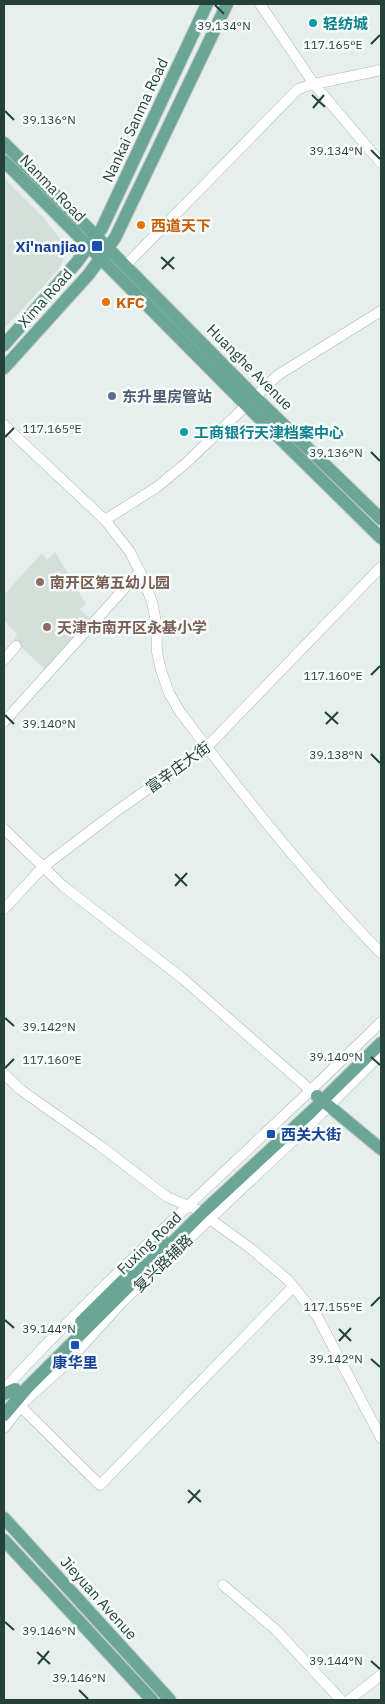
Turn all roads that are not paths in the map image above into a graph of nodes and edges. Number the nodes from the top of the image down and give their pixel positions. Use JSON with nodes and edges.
{"nodes":[{"id":1,"x":207,"y":4,"type":"edge"},
{"id":2,"x":226,"y":4,"type":"edge"},
{"id":3,"x":260,"y":4,"type":"edge"},
{"id":4,"x":381,"y":70,"type":"edge"},
{"id":5,"x":314,"y":84,"type":"junction"},
{"id":6,"x":4,"y":143,"type":"edge"},
{"id":7,"x":4,"y":161,"type":"edge"},
{"id":8,"x":381,"y":163,"type":"edge"},
{"id":9,"x":97,"y":236,"type":"junction"},
{"id":10,"x":88,"y":248,"type":"junction"},
{"id":11,"x":109,"y":248,"type":"junction"},
{"id":12,"x":100,"y":260,"type":"junction"},
{"id":13,"x":126,"y":264,"type":"junction"},
{"id":14,"x":381,"y":310,"type":"edge"},
{"id":15,"x":4,"y":345,"type":"edge"},
{"id":16,"x":4,"y":368,"type":"edge"},
{"id":17,"x":250,"y":401,"type":"junction"},
{"id":18,"x":4,"y":426,"type":"edge"},
{"id":19,"x":381,"y":519,"type":"edge"},
{"id":20,"x":105,"y":520,"type":"junction"},
{"id":21,"x":381,"y":538,"type":"edge"},
{"id":22,"x":381,"y":567,"type":"edge"},
{"id":23,"x":140,"y":571,"type":"junction"},
{"id":24,"x":16,"y":646,"type":"dead end"},
{"id":25,"x":4,"y":660,"type":"edge"},
{"id":26,"x":4,"y":722,"type":"edge"},
{"id":27,"x":207,"y":747,"type":"junction"},
{"id":28,"x":4,"y":829,"type":"edge"},
{"id":29,"x":43,"y":867,"type":"junction"},
{"id":30,"x":4,"y":908,"type":"edge"},
{"id":31,"x":381,"y":952,"type":"edge"},
{"id":32,"x":381,"y":1022,"type":"edge"},
{"id":33,"x":381,"y":1032,"type":"edge"},
{"id":34,"x":381,"y":1043,"type":"edge"},
{"id":35,"x":381,"y":1054,"type":"edge"},
{"id":36,"x":4,"y":1074,"type":"edge"},
{"id":37,"x":320,"y":1098,"type":"junction"},
{"id":38,"x":381,"y":1149,"type":"edge"},
{"id":39,"x":199,"y":1212,"type":"junction"},
{"id":40,"x":293,"y":1287,"type":"junction"},
{"id":41,"x":8,"y":1390,"type":"edge"},
{"id":42,"x":4,"y":1402,"type":"edge"},
{"id":43,"x":20,"y":1406,"type":"junction"},
{"id":44,"x":4,"y":1415,"type":"edge"},
{"id":45,"x":4,"y":1428,"type":"edge"},
{"id":46,"x":381,"y":1438,"type":"edge"},
{"id":47,"x":4,"y":1518,"type":"edge"},
{"id":48,"x":4,"y":1540,"type":"edge"},
{"id":49,"x":223,"y":1585,"type":"dead end"},
{"id":50,"x":381,"y":1675,"type":"edge"},
{"id":51,"x":152,"y":1700,"type":"edge"},
{"id":52,"x":170,"y":1700,"type":"edge"},
{"id":53,"x":341,"y":1700,"type":"edge"},
{"id":54,"x":349,"y":1700,"type":"edge"}],
"edges":[{"from":1,"to":9,"type":"main road","name":"Nankai Sanma Road"},
{"from":2,"to":11,"type":"main road"},
{"from":3,"to":5,"type":"street"},
{"from":4,"to":5,"type":"street"},
{"from":5,"to":8,"type":"street"},
{"from":5,"to":13,"type":"street"},
{"from":6,"to":9,"type":"main road","name":"Nanma Road"},
{"from":7,"to":10,"type":"main road","name":"Nanma Road"},
{"from":9,"to":10,"type":"main road","name":"Nankai Sanma Road"},
{"from":9,"to":11,"type":"main road","name":"Huanghe Avenue"},
{"from":10,"to":12,"type":"main road","name":"Nanma Road"},
{"from":10,"to":15,"type":"main road","name":"Xima Road"},
{"from":11,"to":12,"type":"main road","name":"Xima Road"},
{"from":11,"to":13,"type":"main road","name":"Huanghe Avenue"},
{"from":12,"to":16,"type":"main road","name":"Xima Road"},
{"from":12,"to":17,"type":"main road","name":"Huanghe Avenue"},
{"from":13,"to":17,"type":"main road","name":"Huanghe Avenue"},
{"from":14,"to":17,"type":"street"},
{"from":17,"to":19,"type":"main road","name":"Huanghe Avenue"},
{"from":17,"to":20,"type":"street"},
{"from":17,"to":21,"type":"main road","name":"Huanghe Avenue"},
{"from":18,"to":20,"type":"street"},
{"from":20,"to":23,"type":"street"},
{"from":22,"to":27,"type":"street","name":"富辛庄大街"},
{"from":23,"to":26,"type":"street"},
{"from":23,"to":27,"type":"street"},
{"from":24,"to":25,"type":"street"},
{"from":27,"to":29,"type":"street","name":"富辛庄大街"},
{"from":27,"to":31,"type":"street"},
{"from":28,"to":29,"type":"street"},
{"from":29,"to":30,"type":"street","name":"富辛庄大街"},
{"from":29,"to":37,"type":"street"},
{"from":32,"to":37,"type":"street"},
{"from":33,"to":37,"type":"main road"},
{"from":34,"to":37,"type":"main road"},
{"from":35,"to":37,"type":"street"},
{"from":36,"to":39,"type":"street"},
{"from":37,"to":38,"type":"main road"},
{"from":37,"to":39,"type":"street","name":"复兴路辅路"},
{"from":37,"to":39,"type":"main road","name":"Fuxing Road"},
{"from":37,"to":39,"type":"street","name":"复兴路辅路"},
{"from":39,"to":40,"type":"street"},
{"from":39,"to":41,"type":"main road","name":"Fuxing Road"},
{"from":39,"to":43,"type":"street","name":"复兴路辅路"},
{"from":39,"to":44,"type":"main road","name":"Fuxing Road"},
{"from":40,"to":43,"type":"street"},
{"from":40,"to":46,"type":"street"},
{"from":41,"to":42,"type":"main road","name":"Fuxing Road"},
{"from":43,"to":45,"type":"street","name":"复兴路辅路"},
{"from":47,"to":52,"type":"main road","name":"Jieyuan Avenue"},
{"from":48,"to":51,"type":"main road","name":"Jieyuan Avenue"},
{"from":49,"to":53,"type":"street"},
{"from":50,"to":54,"type":"street"}]}
